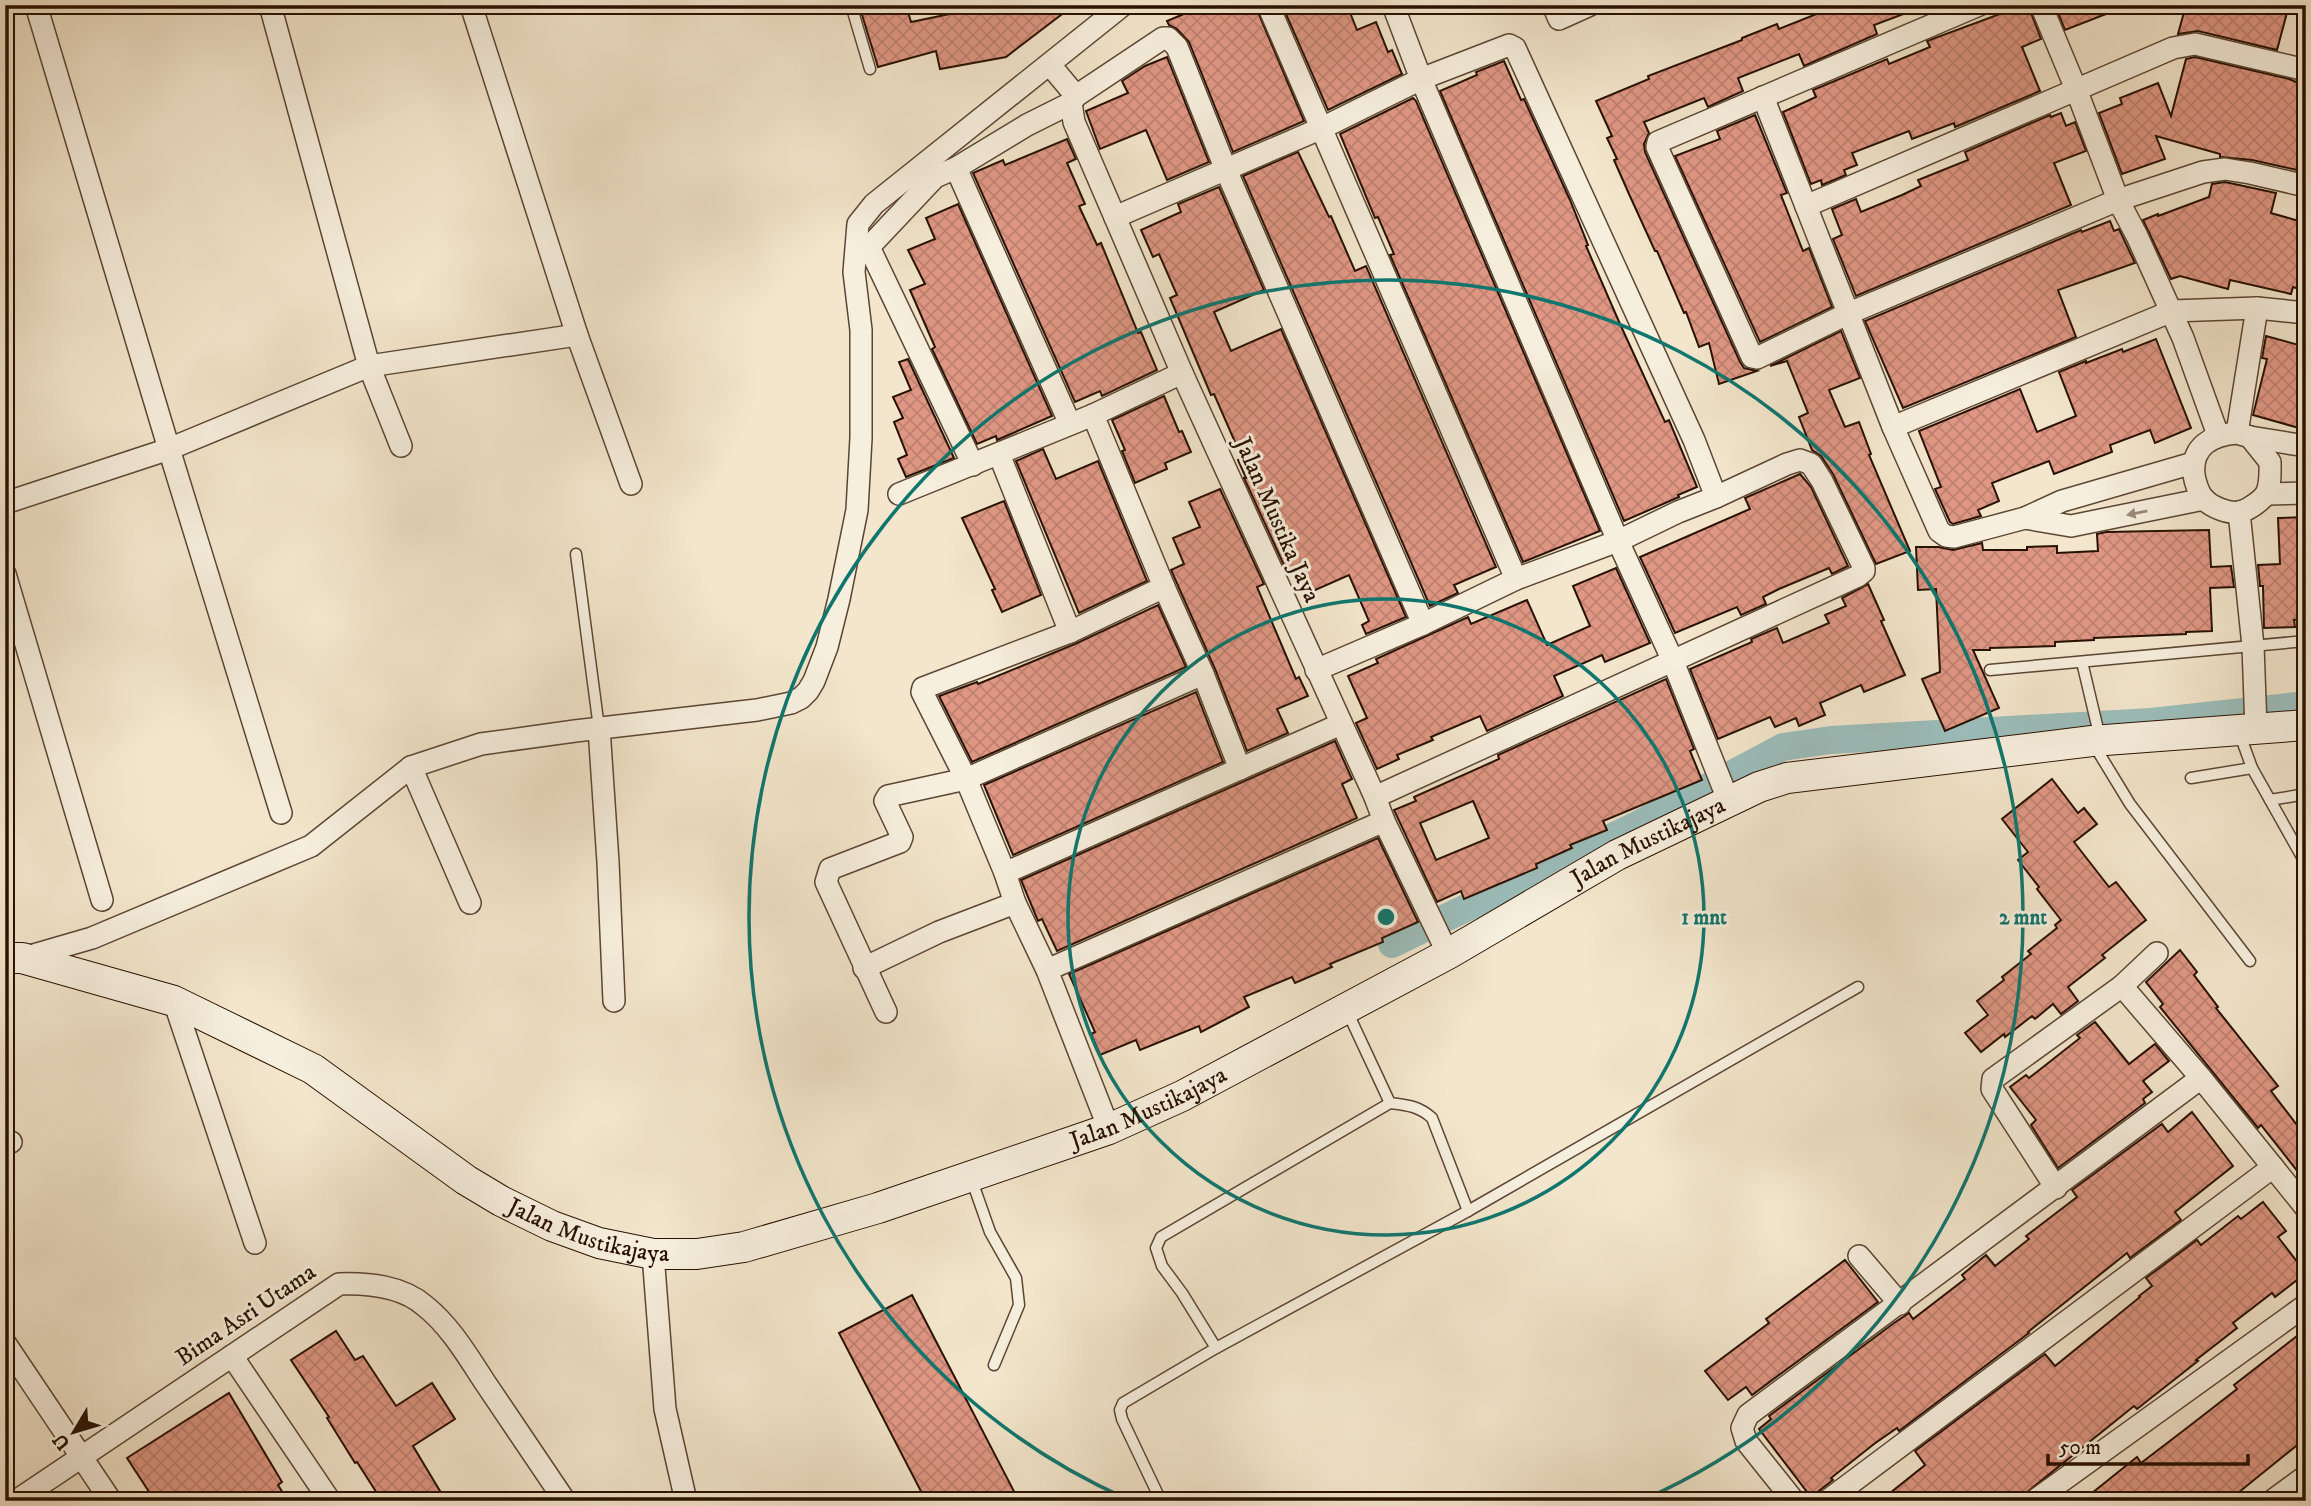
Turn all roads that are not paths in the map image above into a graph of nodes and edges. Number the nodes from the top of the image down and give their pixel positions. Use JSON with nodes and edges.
{"nodes":[{"id":1,"x":36,"y":5,"type":"edge"},
{"id":2,"x":270,"y":5,"type":"edge"},
{"id":3,"x":471,"y":5,"type":"edge"},
{"id":4,"x":851,"y":5,"type":"edge"},
{"id":5,"x":1124,"y":5,"type":"edge"},
{"id":6,"x":1268,"y":5,"type":"edge"},
{"id":7,"x":1392,"y":5,"type":"edge"},
{"id":8,"x":1553,"y":5,"type":"edge"},
{"id":9,"x":1590,"y":5,"type":"edge"},
{"id":10,"x":1979,"y":5,"type":"edge"},
{"id":11,"x":2041,"y":5,"type":"edge"},
{"id":12,"x":1050,"y":65,"type":"junction"},
{"id":13,"x":870,"y":69,"type":"dead end"},
{"id":14,"x":2306,"y":70,"type":"edge"},
{"id":15,"x":1420,"y":79,"type":"junction"},
{"id":16,"x":2076,"y":89,"type":"junction"},
{"id":17,"x":1763,"y":97,"type":"junction"},
{"id":18,"x":1074,"y":100,"type":"junction"},
{"id":19,"x":1322,"y":128,"type":"junction"},
{"id":20,"x":956,"y":168,"type":"junction"},
{"id":21,"x":1226,"y":170,"type":"junction"},
{"id":22,"x":2306,"y":186,"type":"edge"},
{"id":23,"x":2118,"y":200,"type":"junction"},
{"id":24,"x":1806,"y":206,"type":"junction"},
{"id":25,"x":1115,"y":217,"type":"junction"},
{"id":26,"x":2257,"y":308,"type":"junction"},
{"id":27,"x":2172,"y":311,"type":"junction"},
{"id":28,"x":2306,"y":313,"type":"edge"},
{"id":29,"x":1847,"y":314,"type":"junction"},
{"id":30,"x":577,"y":335,"type":"junction"},
{"id":31,"x":369,"y":366,"type":"junction"},
{"id":32,"x":1182,"y":373,"type":"junction"},
{"id":33,"x":1093,"y":415,"type":"junction"},
{"id":34,"x":1070,"y":424,"type":"junction"},
{"id":35,"x":1893,"y":427,"type":"junction"},
{"id":36,"x":2235,"y":435,"type":"junction"},
{"id":37,"x":401,"y":446,"type":"dead end"},
{"id":38,"x":2306,"y":446,"type":"edge"},
{"id":39,"x":169,"y":449,"type":"junction"},
{"id":40,"x":999,"y":454,"type":"junction"},
{"id":41,"x":2193,"y":463,"type":"junction"},
{"id":42,"x":972,"y":465,"type":"junction"},
{"id":43,"x":631,"y":484,"type":"dead end"},
{"id":44,"x":2306,"y":492,"type":"edge"},
{"id":45,"x":899,"y":494,"type":"dead end"},
{"id":46,"x":2266,"y":494,"type":"junction"},
{"id":47,"x":1716,"y":497,"type":"junction"},
{"id":48,"x":2204,"y":499,"type":"junction"},
{"id":49,"x":5,"y":503,"type":"edge"},
{"id":50,"x":2239,"y":512,"type":"junction"},
{"id":51,"x":2025,"y":518,"type":"junction"},
{"id":52,"x":1618,"y":541,"type":"junction"},
{"id":53,"x":576,"y":554,"type":"dead end"},
{"id":54,"x":5,"y":574,"type":"edge"},
{"id":55,"x":1516,"y":579,"type":"junction"},
{"id":56,"x":1164,"y":587,"type":"junction"},
{"id":57,"x":1423,"y":624,"type":"junction"},
{"id":58,"x":1070,"y":632,"type":"junction"},
{"id":59,"x":2306,"y":641,"type":"edge"},
{"id":60,"x":2253,"y":646,"type":"junction"},
{"id":61,"x":1672,"y":659,"type":"junction"},
{"id":62,"x":2082,"y":662,"type":"junction"},
{"id":63,"x":1316,"y":670,"type":"junction"},
{"id":64,"x":1990,"y":670,"type":"dead end"},
{"id":65,"x":1203,"y":674,"type":"junction"},
{"id":66,"x":1341,"y":724,"type":"junction"},
{"id":67,"x":2306,"y":725,"type":"edge"},
{"id":68,"x":599,"y":728,"type":"junction"},
{"id":69,"x":2247,"y":730,"type":"junction"},
{"id":70,"x":2097,"y":741,"type":"junction"},
{"id":71,"x":411,"y":766,"type":"junction"},
{"id":72,"x":2252,"y":768,"type":"junction"},
{"id":73,"x":1240,"y":769,"type":"junction"},
{"id":74,"x":2191,"y":778,"type":"dead end"},
{"id":75,"x":966,"y":779,"type":"junction"},
{"id":76,"x":2306,"y":793,"type":"edge"},
{"id":77,"x":1375,"y":797,"type":"junction"},
{"id":78,"x":2270,"y":800,"type":"junction"},
{"id":79,"x":1729,"y":802,"type":"junction"},
{"id":80,"x":281,"y":813,"type":"dead end"},
{"id":81,"x":1384,"y":821,"type":"junction"},
{"id":82,"x":2306,"y":864,"type":"edge"},
{"id":83,"x":1005,"y":873,"type":"junction"},
{"id":84,"x":102,"y":900,"type":"dead end"},
{"id":85,"x":470,"y":903,"type":"dead end"},
{"id":86,"x":1014,"y":903,"type":"junction"},
{"id":87,"x":2157,"y":953,"type":"dead end"},
{"id":88,"x":1448,"y":954,"type":"junction"},
{"id":89,"x":14,"y":958,"type":"edge"},
{"id":90,"x":2250,"y":961,"type":"dead end"},
{"id":91,"x":864,"y":968,"type":"junction"},
{"id":92,"x":1047,"y":970,"type":"junction"},
{"id":93,"x":2122,"y":986,"type":"junction"},
{"id":94,"x":1858,"y":987,"type":"dead end"},
{"id":95,"x":174,"y":1001,"type":"junction"},
{"id":96,"x":614,"y":1002,"type":"dead end"},
{"id":97,"x":1346,"y":1008,"type":"junction"},
{"id":98,"x":886,"y":1012,"type":"dead end"},
{"id":99,"x":2201,"y":1078,"type":"junction"},
{"id":100,"x":1391,"y":1103,"type":"junction"},
{"id":101,"x":1109,"y":1129,"type":"junction"},
{"id":102,"x":2273,"y":1167,"type":"junction"},
{"id":103,"x":971,"y":1178,"type":"junction"},
{"id":104,"x":2056,"y":1188,"type":"junction"},
{"id":105,"x":2306,"y":1208,"type":"edge"},
{"id":106,"x":1468,"y":1211,"type":"junction"},
{"id":107,"x":256,"y":1243,"type":"dead end"},
{"id":108,"x":653,"y":1254,"type":"junction"},
{"id":109,"x":1859,"y":1256,"type":"dead end"},
{"id":110,"x":1900,"y":1304,"type":"junction"},
{"id":111,"x":2306,"y":1305,"type":"edge"},
{"id":112,"x":5,"y":1343,"type":"edge"},
{"id":113,"x":1216,"y":1348,"type":"junction"},
{"id":114,"x":232,"y":1356,"type":"junction"},
{"id":115,"x":994,"y":1365,"type":"dead end"},
{"id":116,"x":81,"y":1455,"type":"junction"},
{"id":117,"x":2306,"y":1476,"type":"edge"},
{"id":118,"x":16,"y":1501,"type":"edge"},
{"id":119,"x":111,"y":1501,"type":"edge"},
{"id":120,"x":330,"y":1501,"type":"edge"},
{"id":121,"x":565,"y":1501,"type":"edge"},
{"id":122,"x":686,"y":1501,"type":"edge"},
{"id":123,"x":1161,"y":1501,"type":"edge"},
{"id":124,"x":1794,"y":1501,"type":"edge"},
{"id":125,"x":1827,"y":1501,"type":"edge"},
{"id":126,"x":2035,"y":1501,"type":"edge"},
{"id":127,"x":2272,"y":1501,"type":"edge"}],
"edges":[{"from":1,"to":39,"type":"street"},
{"from":2,"to":31,"type":"street"},
{"from":3,"to":30,"type":"street"},
{"from":4,"to":13,"type":"lane"},
{"from":5,"to":12,"type":"street"},
{"from":6,"to":19,"type":"street"},
{"from":7,"to":15,"type":"street"},
{"from":8,"to":9,"type":"street"},
{"from":10,"to":17,"type":"street"},
{"from":11,"to":16,"type":"street"},
{"from":12,"to":18,"type":"street"},
{"from":12,"to":68,"type":"street"},
{"from":14,"to":16,"type":"street"},
{"from":15,"to":19,"type":"street"},
{"from":15,"to":47,"type":"street"},
{"from":15,"to":52,"type":"street"},
{"from":16,"to":23,"type":"street"},
{"from":16,"to":24,"type":"street"},
{"from":17,"to":24,"type":"street"},
{"from":17,"to":29,"type":"street"},
{"from":18,"to":20,"type":"street"},
{"from":18,"to":21,"type":"street"},
{"from":18,"to":25,"type":"street","name":"Jalan Mustika Jaya"},
{"from":19,"to":21,"type":"street"},
{"from":19,"to":55,"type":"street"},
{"from":20,"to":34,"type":"street"},
{"from":20,"to":42,"type":"street"},
{"from":21,"to":25,"type":"street"},
{"from":21,"to":57,"type":"street"},
{"from":22,"to":23,"type":"street"},
{"from":23,"to":27,"type":"street"},
{"from":23,"to":29,"type":"street"},
{"from":24,"to":29,"type":"street"},
{"from":25,"to":32,"type":"street","name":"Jalan Mustika Jaya"},
{"from":26,"to":27,"type":"street"},
{"from":26,"to":28,"type":"street"},
{"from":26,"to":36,"type":"street"},
{"from":27,"to":35,"type":"street"},
{"from":27,"to":36,"type":"street"},
{"from":29,"to":35,"type":"street"},
{"from":30,"to":31,"type":"street"},
{"from":30,"to":43,"type":"street"},
{"from":31,"to":37,"type":"street"},
{"from":31,"to":39,"type":"street"},
{"from":32,"to":33,"type":"street"},
{"from":32,"to":63,"type":"street","name":"Jalan Mustika Jaya"},
{"from":33,"to":34,"type":"street"},
{"from":33,"to":56,"type":"street"},
{"from":34,"to":40,"type":"street"},
{"from":35,"to":51,"type":"street"},
{"from":36,"to":38,"type":"street"},
{"from":36,"to":41,"type":"street"},
{"from":36,"to":46,"type":"street"},
{"from":39,"to":49,"type":"street"},
{"from":39,"to":80,"type":"street"},
{"from":40,"to":42,"type":"street"},
{"from":40,"to":58,"type":"street"},
{"from":41,"to":48,"type":"street"},
{"from":41,"to":51,"type":"street"},
{"from":42,"to":45,"type":"street"},
{"from":44,"to":46,"type":"street"},
{"from":46,"to":50,"type":"street"},
{"from":47,"to":52,"type":"street"},
{"from":47,"to":61,"type":"street"},
{"from":48,"to":50,"type":"street"},
{"from":48,"to":51,"type":"street","one_way":true},
{"from":50,"to":60,"type":"street"},
{"from":52,"to":55,"type":"street"},
{"from":52,"to":61,"type":"street"},
{"from":53,"to":68,"type":"lane"},
{"from":54,"to":84,"type":"street"},
{"from":55,"to":57,"type":"street"},
{"from":56,"to":58,"type":"street"},
{"from":56,"to":65,"type":"street"},
{"from":57,"to":63,"type":"street"},
{"from":58,"to":75,"type":"street"},
{"from":59,"to":60,"type":"lane"},
{"from":60,"to":62,"type":"lane"},
{"from":60,"to":69,"type":"street"},
{"from":61,"to":77,"type":"street"},
{"from":61,"to":79,"type":"street"},
{"from":62,"to":64,"type":"lane"},
{"from":62,"to":70,"type":"lane"},
{"from":63,"to":66,"type":"street","name":"Jalan Mustika Jaya"},
{"from":65,"to":73,"type":"street"},
{"from":65,"to":75,"type":"street"},
{"from":66,"to":73,"type":"street"},
{"from":66,"to":77,"type":"street","name":"Jalan Mustika Jaya"},
{"from":67,"to":69,"type":"main road","name":"Jalan Mustikajaya"},
{"from":68,"to":71,"type":"street"},
{"from":68,"to":96,"type":"street"},
{"from":69,"to":70,"type":"main road","name":"Jalan Mustikajaya"},
{"from":69,"to":72,"type":"lane"},
{"from":70,"to":79,"type":"main road","name":"Jalan Mustikajaya"},
{"from":70,"to":90,"type":"lane"},
{"from":71,"to":85,"type":"street"},
{"from":71,"to":89,"type":"street"},
{"from":72,"to":74,"type":"lane"},
{"from":72,"to":78,"type":"lane"},
{"from":73,"to":83,"type":"street"},
{"from":75,"to":83,"type":"street"},
{"from":75,"to":91,"type":"street"},
{"from":76,"to":78,"type":"lane"},
{"from":77,"to":81,"type":"street","name":"Jalan Mustika Jaya"},
{"from":78,"to":82,"type":"lane"},
{"from":79,"to":88,"type":"main road","name":"Jalan Mustikajaya"},
{"from":81,"to":88,"type":"street","name":"Jalan Mustika Jaya"},
{"from":81,"to":92,"type":"street"},
{"from":83,"to":86,"type":"street"},
{"from":86,"to":91,"type":"street"},
{"from":86,"to":92,"type":"street"},
{"from":87,"to":93,"type":"street"},
{"from":88,"to":97,"type":"main road","name":"Jalan Mustikajaya"},
{"from":89,"to":95,"type":"main road","name":"Jalan Mustikajaya"},
{"from":91,"to":98,"type":"street"},
{"from":92,"to":101,"type":"street"},
{"from":93,"to":99,"type":"street"},
{"from":93,"to":104,"type":"street"},
{"from":94,"to":106,"type":"lane"},
{"from":95,"to":107,"type":"street"},
{"from":95,"to":108,"type":"main road","name":"Jalan Mustikajaya"},
{"from":97,"to":100,"type":"lane"},
{"from":97,"to":101,"type":"main road","name":"Jalan Mustikajaya"},
{"from":99,"to":102,"type":"street"},
{"from":99,"to":104,"type":"street"},
{"from":100,"to":106,"type":"lane"},
{"from":100,"to":113,"type":"lane"},
{"from":101,"to":103,"type":"main road","name":"Jalan Mustikajaya"},
{"from":102,"to":105,"type":"street"},
{"from":102,"to":125,"type":"street"},
{"from":103,"to":108,"type":"main road","name":"Jalan Mustikajaya"},
{"from":103,"to":115,"type":"lane"},
{"from":104,"to":110,"type":"street"},
{"from":106,"to":113,"type":"lane"},
{"from":108,"to":122,"type":"street"},
{"from":109,"to":110,"type":"street"},
{"from":110,"to":124,"type":"street"},
{"from":111,"to":126,"type":"street"},
{"from":112,"to":116,"type":"street"},
{"from":113,"to":123,"type":"lane"},
{"from":114,"to":116,"type":"street","name":"Bima Asri Utama"},
{"from":114,"to":120,"type":"street"},
{"from":114,"to":121,"type":"street","name":"Bima Asri Utama"},
{"from":116,"to":118,"type":"street","name":"Bima Asri Utama"},
{"from":116,"to":119,"type":"street"},
{"from":117,"to":127,"type":"street"}]}
